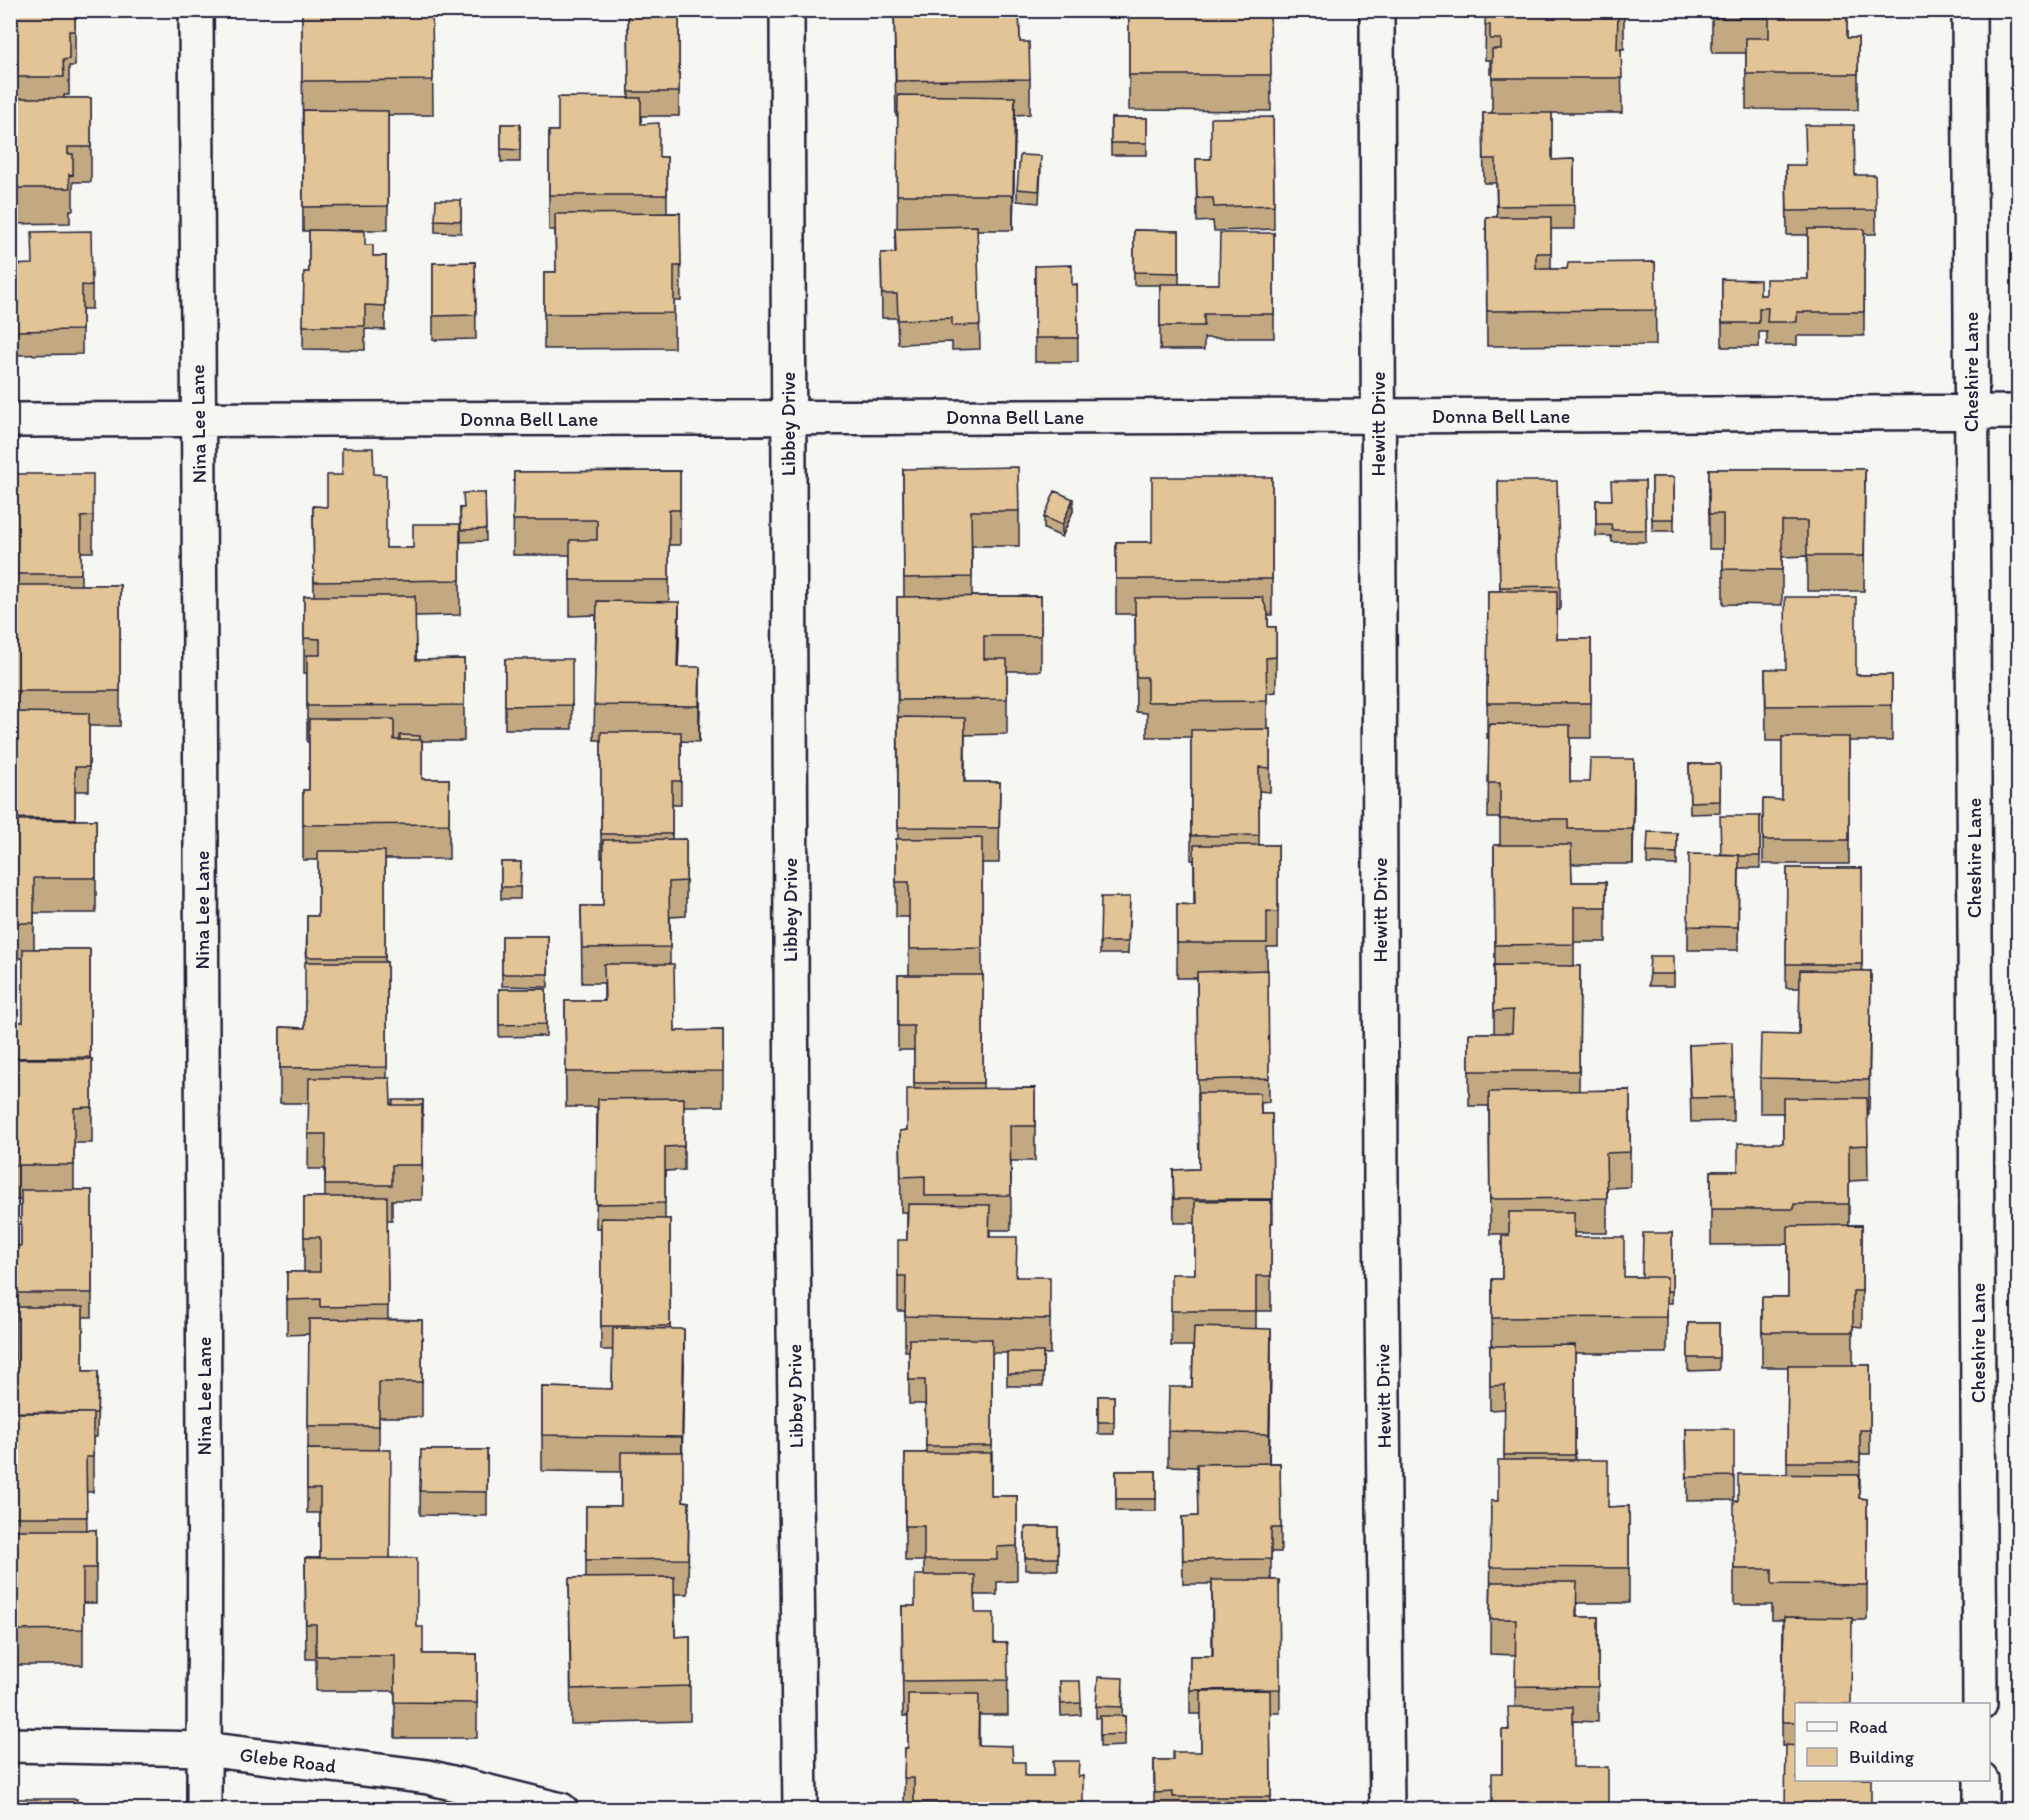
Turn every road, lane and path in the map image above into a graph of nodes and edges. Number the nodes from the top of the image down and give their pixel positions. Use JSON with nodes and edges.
{"nodes":[{"id":1,"x":196,"y":10,"type":"edge"},
{"id":2,"x":787,"y":10,"type":"edge"},
{"id":3,"x":1377,"y":10,"type":"edge"},
{"id":4,"x":1970,"y":10,"type":"edge"},
{"id":5,"x":1971,"y":412,"type":"junction"},
{"id":6,"x":2019,"y":412,"type":"edge"},
{"id":7,"x":1378,"y":416,"type":"junction"},
{"id":8,"x":788,"y":418,"type":"junction"},
{"id":9,"x":10,"y":420,"type":"edge"},
{"id":10,"x":197,"y":420,"type":"junction"},
{"id":11,"x":1980,"y":1703,"type":"edge"},
{"id":12,"x":10,"y":1745,"type":"edge"},
{"id":13,"x":204,"y":1749,"type":"junction"},
{"id":14,"x":1981,"y":1781,"type":"edge"},
{"id":15,"x":204,"y":1809,"type":"edge"},
{"id":16,"x":561,"y":1809,"type":"edge"},
{"id":17,"x":800,"y":1809,"type":"edge"},
{"id":18,"x":1387,"y":1809,"type":"edge"},
{"id":19,"x":1981,"y":1809,"type":"edge"}],
"edges":[{"from":1,"to":10,"type":"street","name":"Nina Lee Lane"},
{"from":2,"to":8,"type":"street","name":"Libbey Drive"},
{"from":3,"to":7,"type":"street","name":"Hewitt Drive"},
{"from":4,"to":5,"type":"street","name":"Cheshire Lane"},
{"from":5,"to":6,"type":"street","name":"Donna Bell Lane"},
{"from":5,"to":7,"type":"street","name":"Donna Bell Lane"},
{"from":5,"to":11,"type":"street","name":"Cheshire Lane"},
{"from":7,"to":8,"type":"street","name":"Donna Bell Lane"},
{"from":7,"to":18,"type":"street","name":"Hewitt Drive"},
{"from":8,"to":10,"type":"street","name":"Donna Bell Lane"},
{"from":8,"to":17,"type":"street","name":"Libbey Drive"},
{"from":9,"to":10,"type":"street","name":"Donna Bell Lane"},
{"from":10,"to":13,"type":"street","name":"Nina Lee Lane"},
{"from":12,"to":13,"type":"street","name":"Glebe Road"},
{"from":13,"to":15,"type":"street","name":"Nina Lee Lane"},
{"from":13,"to":16,"type":"street","name":"Glebe Road"},
{"from":14,"to":19,"type":"street"}]}
